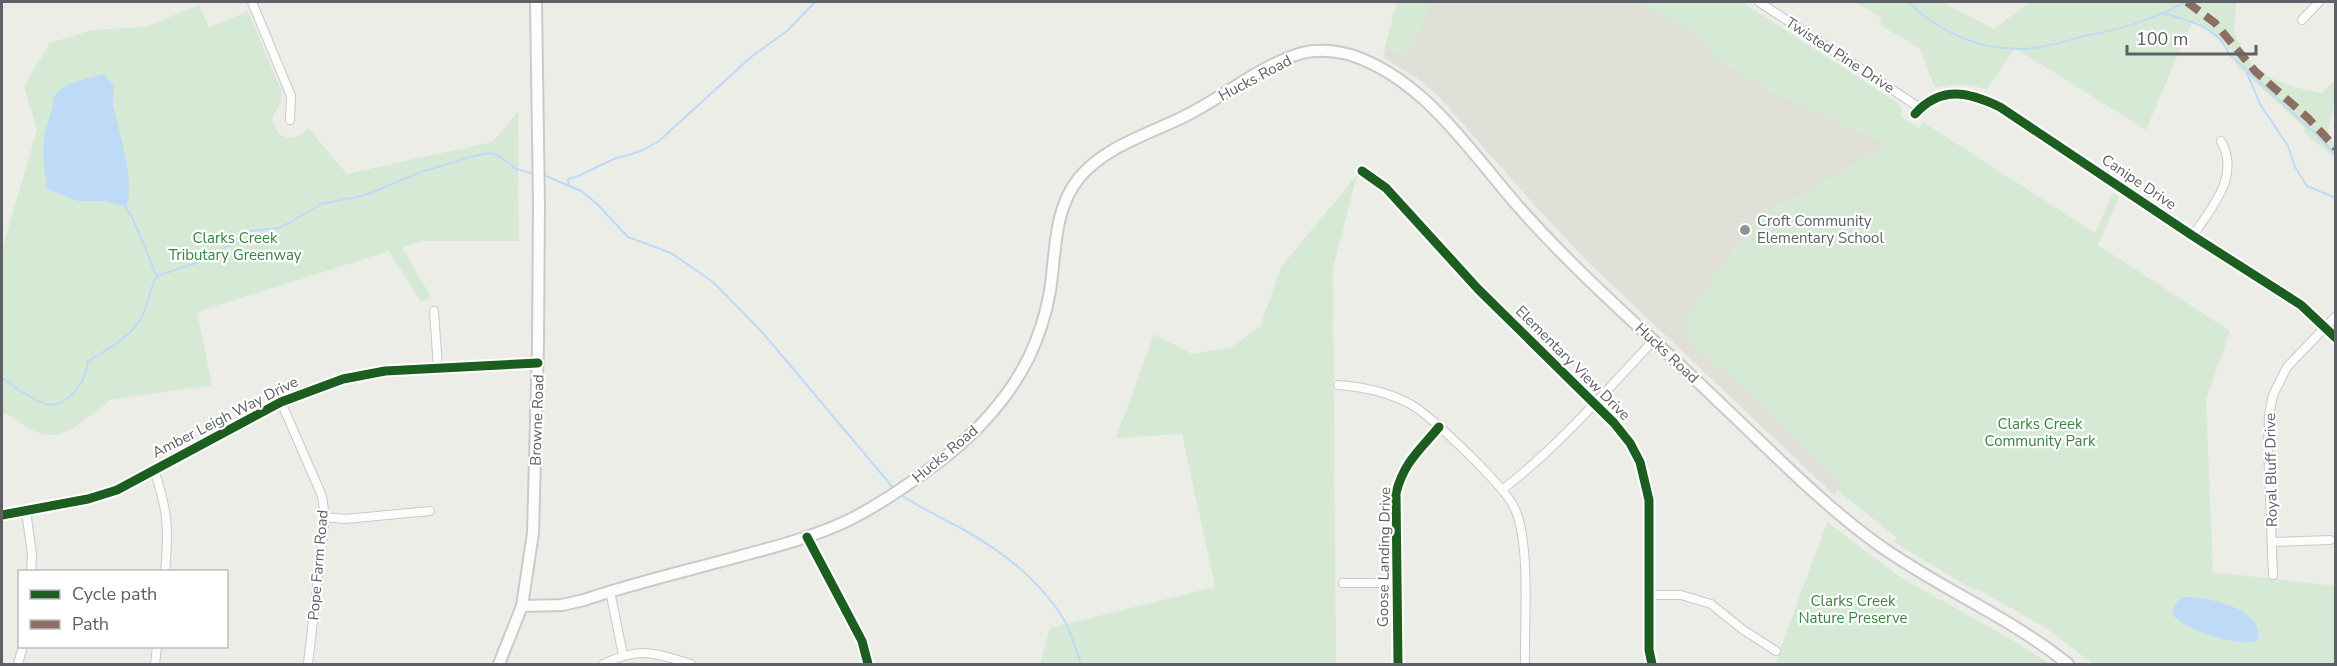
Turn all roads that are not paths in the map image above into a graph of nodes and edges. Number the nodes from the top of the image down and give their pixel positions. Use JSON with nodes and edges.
{"nodes":[{"id":1,"x":252,"y":2,"type":"edge"},
{"id":2,"x":536,"y":2,"type":"edge"},
{"id":3,"x":1759,"y":2,"type":"edge"},
{"id":4,"x":2319,"y":2,"type":"edge"},
{"id":5,"x":2302,"y":20,"type":"dead end"},
{"id":6,"x":1918,"y":111,"type":"joint"},
{"id":7,"x":290,"y":120,"type":"dead end"},
{"id":8,"x":2221,"y":141,"type":"dead end"},
{"id":9,"x":1362,"y":171,"type":"dead end"},
{"id":10,"x":2193,"y":236,"type":"junction"},
{"id":11,"x":434,"y":311,"type":"dead end"},
{"id":12,"x":2336,"y":315,"type":"edge"},
{"id":13,"x":2325,"y":326,"type":"junction"},
{"id":14,"x":2336,"y":338,"type":"edge"},
{"id":15,"x":1653,"y":341,"type":"junction"},
{"id":16,"x":538,"y":363,"type":"junction"},
{"id":17,"x":438,"y":368,"type":"junction"},
{"id":18,"x":1338,"y":385,"type":"dead end"},
{"id":19,"x":281,"y":402,"type":"junction"},
{"id":20,"x":1594,"y":404,"type":"junction"},
{"id":21,"x":1439,"y":427,"type":"junction"},
{"id":22,"x":154,"y":470,"type":"junction"},
{"id":23,"x":1503,"y":489,"type":"junction"},
{"id":24,"x":26,"y":510,"type":"junction"},
{"id":25,"x":430,"y":511,"type":"dead end"},
{"id":26,"x":2,"y":515,"type":"edge"},
{"id":27,"x":325,"y":517,"type":"junction"},
{"id":28,"x":807,"y":537,"type":"junction"},
{"id":29,"x":2330,"y":540,"type":"dead end"},
{"id":30,"x":2273,"y":542,"type":"junction"},
{"id":31,"x":31,"y":570,"type":"edge"},
{"id":32,"x":165,"y":570,"type":"edge"},
{"id":33,"x":2273,"y":575,"type":"dead end"},
{"id":34,"x":1343,"y":583,"type":"dead end"},
{"id":35,"x":1398,"y":583,"type":"junction"},
{"id":36,"x":610,"y":591,"type":"junction"},
{"id":37,"x":1649,"y":595,"type":"junction"},
{"id":38,"x":522,"y":606,"type":"junction"},
{"id":39,"x":22,"y":648,"type":"edge"},
{"id":40,"x":157,"y":648,"type":"edge"},
{"id":41,"x":1776,"y":651,"type":"dead end"},
{"id":42,"x":623,"y":655,"type":"junction"},
{"id":43,"x":18,"y":664,"type":"edge"},
{"id":44,"x":155,"y":664,"type":"edge"},
{"id":45,"x":309,"y":664,"type":"edge"},
{"id":46,"x":499,"y":664,"type":"edge"},
{"id":47,"x":603,"y":664,"type":"edge"},
{"id":48,"x":691,"y":664,"type":"edge"},
{"id":49,"x":868,"y":664,"type":"edge"},
{"id":50,"x":1398,"y":664,"type":"edge"},
{"id":51,"x":1525,"y":664,"type":"edge"},
{"id":52,"x":1652,"y":664,"type":"edge"},
{"id":53,"x":2068,"y":664,"type":"edge"}],
"edges":[{"from":1,"to":7,"type":"street"},
{"from":2,"to":16,"type":"main road","name":"Browne Road"},
{"from":3,"to":6,"type":"street","name":"Twisted Pine Drive"},
{"from":4,"to":5,"type":"street"},
{"from":6,"to":10,"type":"street","name":"Canipe Drive"},
{"from":8,"to":10,"type":"street"},
{"from":9,"to":20,"type":"street","name":"Elementary View Drive"},
{"from":10,"to":13,"type":"street","name":"Canipe Drive"},
{"from":11,"to":17,"type":"street"},
{"from":12,"to":13,"type":"street","name":"Royal Bluff Drive"},
{"from":13,"to":14,"type":"street","name":"Canipe Drive"},
{"from":13,"to":30,"type":"street","name":"Royal Bluff Drive"},
{"from":15,"to":20,"type":"street"},
{"from":15,"to":28,"type":"main road","name":"Hucks Road"},
{"from":15,"to":53,"type":"main road","name":"Hucks Road"},
{"from":16,"to":17,"type":"street","name":"Amber Leigh Way Drive"},
{"from":16,"to":38,"type":"main road","name":"Browne Road"},
{"from":17,"to":19,"type":"street","name":"Amber Leigh Way Drive"},
{"from":18,"to":21,"type":"street"},
{"from":19,"to":22,"type":"street","name":"Amber Leigh Way Drive"},
{"from":19,"to":27,"type":"street","name":"Pope Farm Road"},
{"from":20,"to":23,"type":"street"},
{"from":20,"to":37,"type":"street","name":"Elementary View Drive"},
{"from":21,"to":23,"type":"street"},
{"from":21,"to":35,"type":"street","name":"Goose Landing Drive"},
{"from":22,"to":24,"type":"street","name":"Amber Leigh Way Drive"},
{"from":22,"to":32,"type":"street"},
{"from":23,"to":51,"type":"street"},
{"from":24,"to":26,"type":"street","name":"Amber Leigh Way Drive"},
{"from":24,"to":31,"type":"street"},
{"from":25,"to":27,"type":"street"},
{"from":27,"to":45,"type":"street","name":"Pope Farm Road"},
{"from":28,"to":36,"type":"main road","name":"Hucks Road"},
{"from":28,"to":49,"type":"street"},
{"from":29,"to":30,"type":"street"},
{"from":30,"to":33,"type":"street","name":"Royal Bluff Drive"},
{"from":34,"to":35,"type":"street"},
{"from":35,"to":50,"type":"street","name":"Goose Landing Drive"},
{"from":36,"to":38,"type":"main road","name":"Hucks Road"},
{"from":36,"to":42,"type":"street"},
{"from":37,"to":41,"type":"street"},
{"from":37,"to":52,"type":"street","name":"Elementary View Drive"},
{"from":38,"to":46,"type":"main road","name":"Browne Road"},
{"from":39,"to":43,"type":"street"},
{"from":40,"to":44,"type":"street"},
{"from":42,"to":47,"type":"street"},
{"from":42,"to":48,"type":"street"}]}
